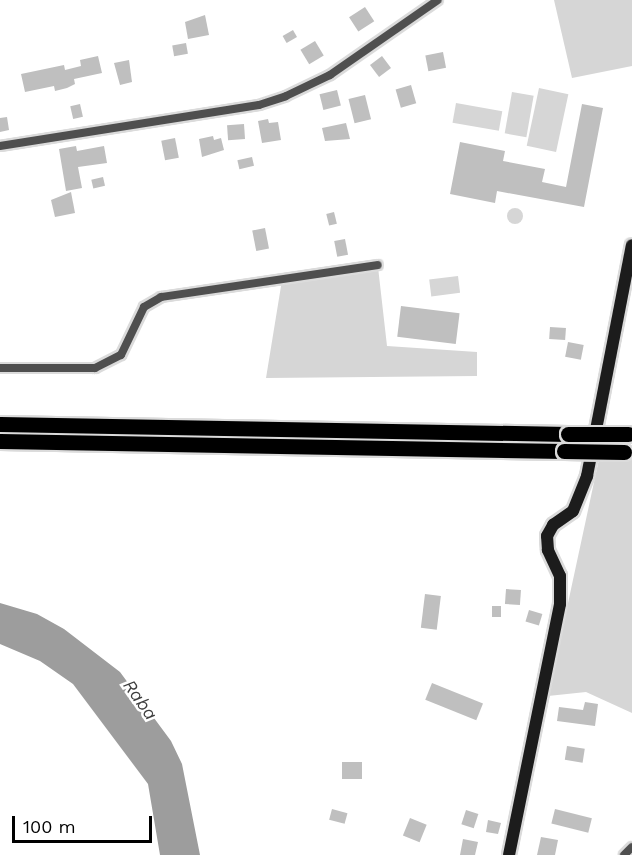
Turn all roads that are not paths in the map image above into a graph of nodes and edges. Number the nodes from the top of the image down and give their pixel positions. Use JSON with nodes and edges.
{"nodes":[{"id":1,"x":438,"y":0,"type":"edge"},
{"id":2,"x":0,"y":146,"type":"edge"},
{"id":3,"x":632,"y":245,"type":"edge"},
{"id":4,"x":378,"y":265,"type":"dead end"},
{"id":5,"x":0,"y":368,"type":"edge"},
{"id":6,"x":0,"y":424,"type":"edge"},
{"id":7,"x":630,"y":434,"type":"edge"},
{"id":8,"x":0,"y":441,"type":"edge"},
{"id":9,"x":628,"y":452,"type":"edge"},
{"id":10,"x":632,"y":847,"type":"edge"},
{"id":11,"x":509,"y":855,"type":"edge"},
{"id":12,"x":624,"y":855,"type":"edge"}],
"edges":[{"from":1,"to":2,"type":"street"},
{"from":3,"to":11,"type":"main road"},
{"from":4,"to":5,"type":"street"},
{"from":6,"to":7,"type":"highway","bridge":true},
{"from":8,"to":9,"type":"highway","bridge":true},
{"from":10,"to":12,"type":"street"}]}
